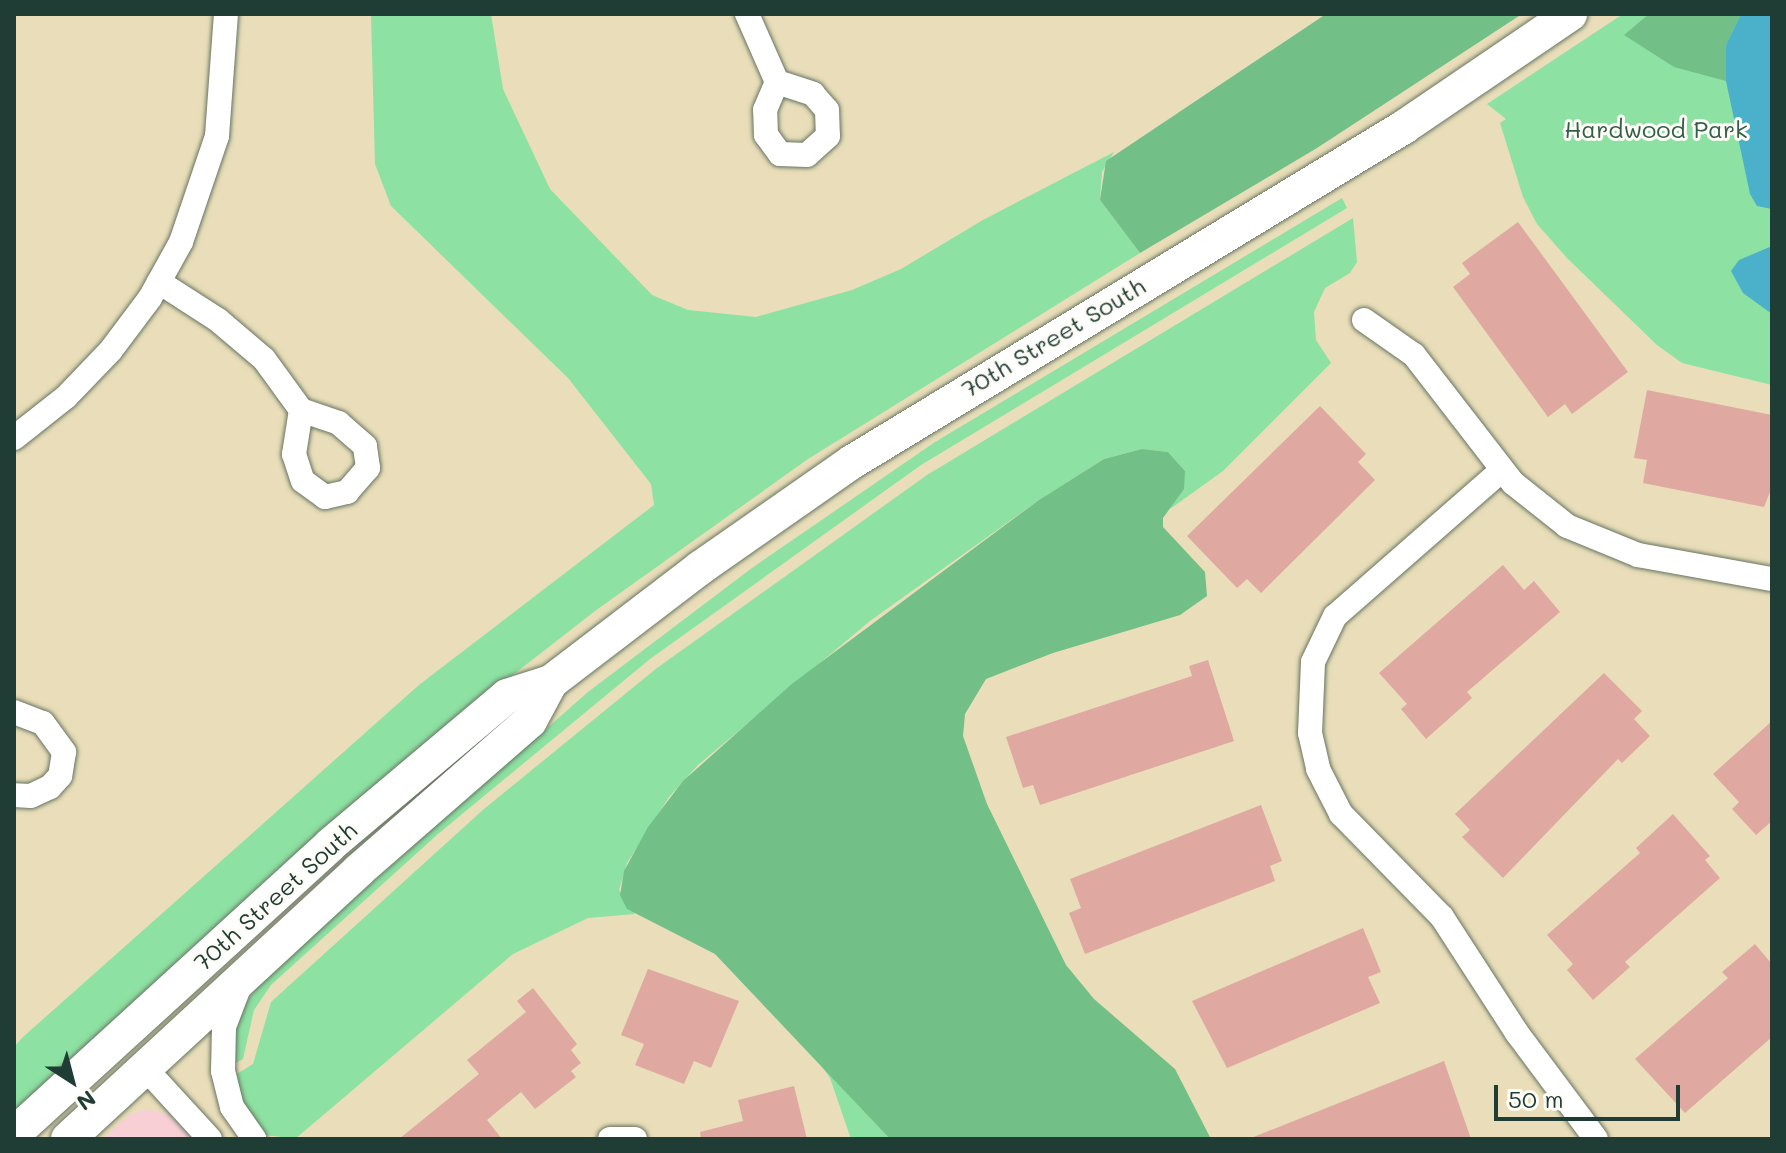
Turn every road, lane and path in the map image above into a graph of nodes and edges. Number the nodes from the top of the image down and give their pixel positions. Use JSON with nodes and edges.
{"nodes":[{"id":1,"x":226,"y":14,"type":"edge"},
{"id":2,"x":747,"y":14,"type":"edge"},
{"id":3,"x":1570,"y":14,"type":"edge"},
{"id":4,"x":777,"y":82,"type":"dead end"},
{"id":5,"x":159,"y":282,"type":"junction"},
{"id":6,"x":1364,"y":320,"type":"dead end"},
{"id":7,"x":301,"y":410,"type":"dead end"},
{"id":8,"x":14,"y":438,"type":"edge"},
{"id":9,"x":1502,"y":470,"type":"junction"},
{"id":10,"x":1772,"y":579,"type":"edge"},
{"id":11,"x":551,"y":682,"type":"junction"},
{"id":12,"x":14,"y":712,"type":"edge"},
{"id":13,"x":14,"y":795,"type":"edge"},
{"id":14,"x":245,"y":975,"type":"junction"},
{"id":15,"x":176,"y":986,"type":"junction"},
{"id":16,"x":145,"y":1068,"type":"junction"},
{"id":17,"x":14,"y":1134,"type":"edge"},
{"id":18,"x":68,"y":1139,"type":"edge"},
{"id":19,"x":210,"y":1139,"type":"edge"},
{"id":20,"x":254,"y":1139,"type":"edge"},
{"id":21,"x":610,"y":1139,"type":"edge"},
{"id":22,"x":635,"y":1139,"type":"edge"},
{"id":23,"x":1596,"y":1139,"type":"edge"}],
"edges":[{"from":1,"to":5,"type":"street"},
{"from":2,"to":4,"type":"street"},
{"from":3,"to":11,"type":"main road","name":"70th Street South"},
{"from":5,"to":7,"type":"street"},
{"from":5,"to":8,"type":"street"},
{"from":6,"to":9,"type":"street"},
{"from":9,"to":10,"type":"street"},
{"from":9,"to":23,"type":"street"},
{"from":11,"to":14,"type":"main road","name":"70th Street South"},
{"from":11,"to":15,"type":"main road","name":"70th Street South"},
{"from":12,"to":13,"type":"street"},
{"from":14,"to":16,"type":"main road","name":"70th Street South"},
{"from":14,"to":20,"type":"street"},
{"from":15,"to":16,"type":"main road"},
{"from":15,"to":17,"type":"main road","name":"70th Street South"},
{"from":16,"to":18,"type":"main road","name":"70th Street South"},
{"from":16,"to":19,"type":"street"},
{"from":21,"to":22,"type":"street"}]}
